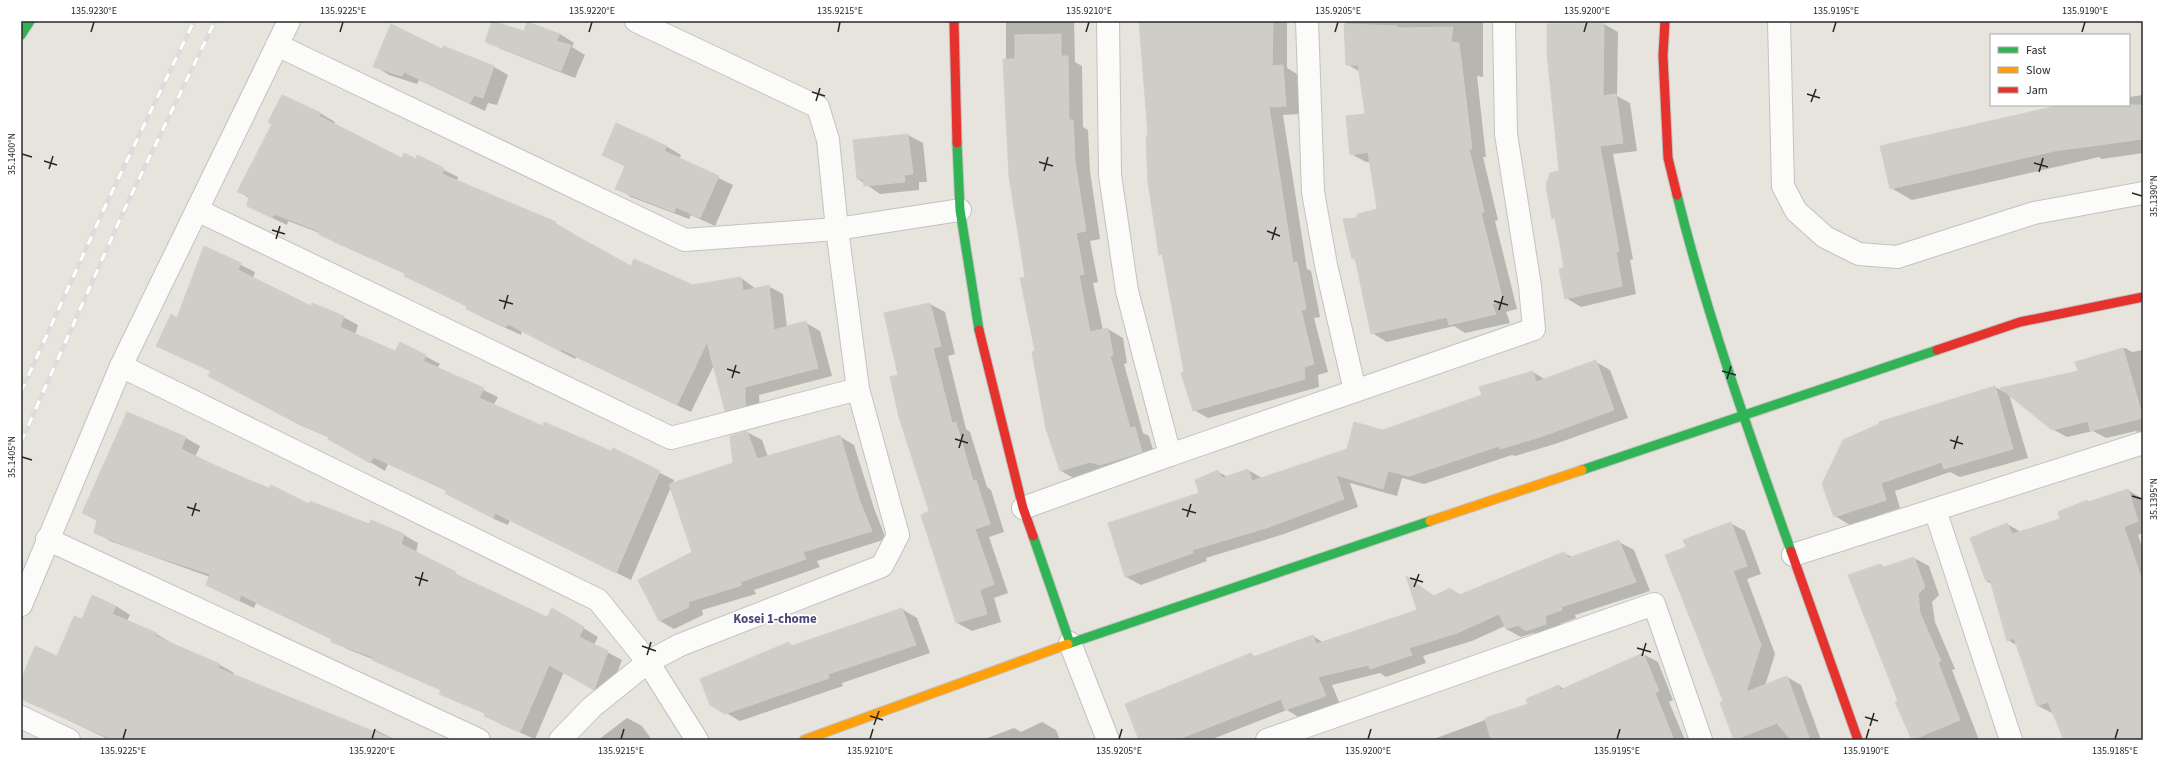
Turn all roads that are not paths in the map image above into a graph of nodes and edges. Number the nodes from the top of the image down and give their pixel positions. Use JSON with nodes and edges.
{"nodes":[{"id":1,"x":30,"y":21,"type":"edge"},
{"id":2,"x":289,"y":21,"type":"edge"},
{"id":3,"x":636,"y":21,"type":"edge"},
{"id":4,"x":954,"y":21,"type":"edge"},
{"id":5,"x":1108,"y":21,"type":"edge"},
{"id":6,"x":1307,"y":21,"type":"edge"},
{"id":7,"x":1504,"y":21,"type":"edge"},
{"id":8,"x":1665,"y":21,"type":"edge"},
{"id":9,"x":1779,"y":21,"type":"edge"},
{"id":10,"x":21,"y":35,"type":"edge"},
{"id":11,"x":277,"y":45,"type":"junction"},
{"id":12,"x":2143,"y":192,"type":"edge"},
{"id":13,"x":197,"y":210,"type":"junction"},
{"id":14,"x":960,"y":210,"type":"junction"},
{"id":15,"x":837,"y":229,"type":"junction"},
{"id":16,"x":2143,"y":297,"type":"edge"},
{"id":17,"x":121,"y":366,"type":"junction"},
{"id":18,"x":858,"y":390,"type":"junction"},
{"id":19,"x":1355,"y":390,"type":"junction"},
{"id":20,"x":1743,"y":415,"type":"junction"},
{"id":21,"x":2143,"y":443,"type":"edge"},
{"id":22,"x":1170,"y":455,"type":"junction"},
{"id":23,"x":1023,"y":508,"type":"junction"},
{"id":24,"x":1935,"y":510,"type":"junction"},
{"id":25,"x":47,"y":539,"type":"junction"},
{"id":26,"x":1793,"y":556,"type":"junction"},
{"id":27,"x":21,"y":605,"type":"edge"},
{"id":28,"x":1070,"y":643,"type":"junction"},
{"id":29,"x":648,"y":662,"type":"junction"},
{"id":30,"x":21,"y":717,"type":"edge"},
{"id":31,"x":69,"y":740,"type":"edge"},
{"id":32,"x":479,"y":740,"type":"edge"},
{"id":33,"x":560,"y":740,"type":"edge"},
{"id":34,"x":697,"y":740,"type":"edge"},
{"id":35,"x":804,"y":740,"type":"edge"},
{"id":36,"x":1108,"y":740,"type":"edge"},
{"id":37,"x":1267,"y":740,"type":"edge"},
{"id":38,"x":1701,"y":740,"type":"edge"},
{"id":39,"x":1858,"y":740,"type":"edge"},
{"id":40,"x":2011,"y":740,"type":"edge"}],
"edges":[{"from":1,"to":10,"type":"street"},
{"from":2,"to":11,"type":"street"},
{"from":3,"to":15,"type":"street"},
{"from":4,"to":14,"type":"street"},
{"from":5,"to":22,"type":"street"},
{"from":6,"to":19,"type":"street"},
{"from":7,"to":19,"type":"street"},
{"from":8,"to":20,"type":"street"},
{"from":9,"to":12,"type":"street"},
{"from":11,"to":13,"type":"street"},
{"from":11,"to":15,"type":"street"},
{"from":13,"to":17,"type":"street"},
{"from":13,"to":18,"type":"street"},
{"from":14,"to":15,"type":"street"},
{"from":14,"to":23,"type":"street"},
{"from":15,"to":18,"type":"street"},
{"from":16,"to":20,"type":"street"},
{"from":17,"to":25,"type":"street"},
{"from":17,"to":29,"type":"street"},
{"from":18,"to":29,"type":"street"},
{"from":19,"to":22,"type":"street"},
{"from":20,"to":26,"type":"street"},
{"from":20,"to":28,"type":"street"},
{"from":21,"to":24,"type":"street"},
{"from":22,"to":23,"type":"street"},
{"from":23,"to":28,"type":"street"},
{"from":24,"to":26,"type":"street"},
{"from":24,"to":40,"type":"street"},
{"from":25,"to":27,"type":"street"},
{"from":25,"to":32,"type":"street"},
{"from":26,"to":39,"type":"street"},
{"from":28,"to":35,"type":"street"},
{"from":28,"to":36,"type":"street"},
{"from":29,"to":33,"type":"street"},
{"from":29,"to":34,"type":"street"},
{"from":30,"to":31,"type":"street"},
{"from":37,"to":38,"type":"street"}]}
